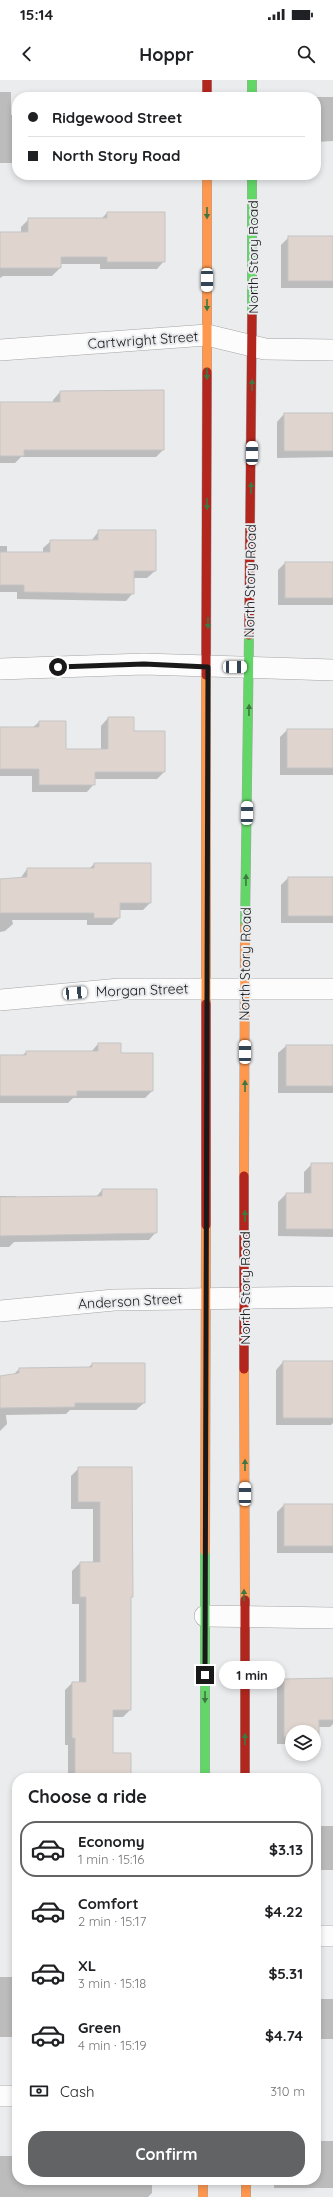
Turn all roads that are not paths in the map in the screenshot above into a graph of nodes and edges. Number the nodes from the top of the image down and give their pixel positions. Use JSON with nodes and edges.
{"nodes":[{"id":1,"x":207,"y":80,"type":"edge"},
{"id":2,"x":252,"y":80,"type":"edge"},
{"id":3,"x":207,"y":92,"type":"edge"},
{"id":4,"x":252,"y":92,"type":"edge"},
{"id":5,"x":207,"y":180,"type":"edge"},
{"id":6,"x":252,"y":180,"type":"edge"},
{"id":7,"x":207,"y":335,"type":"junction"},
{"id":8,"x":253,"y":347,"type":"junction"},
{"id":9,"x":0,"y":350,"type":"edge"},
{"id":10,"x":333,"y":350,"type":"edge"},
{"id":11,"x":208,"y":667,"type":"junction"},
{"id":12,"x":249,"y":667,"type":"junction"},
{"id":13,"x":0,"y":669,"type":"edge"},
{"id":14,"x":333,"y":670,"type":"edge"},
{"id":15,"x":206,"y":989,"type":"junction"},
{"id":16,"x":244,"y":989,"type":"junction"},
{"id":17,"x":333,"y":989,"type":"edge"},
{"id":18,"x":0,"y":1000,"type":"edge"},
{"id":19,"x":206,"y":1297,"type":"junction"},
{"id":20,"x":245,"y":1297,"type":"junction"},
{"id":21,"x":333,"y":1297,"type":"edge"},
{"id":22,"x":0,"y":1311,"type":"edge"},
{"id":23,"x":205,"y":1616,"type":"junction"},
{"id":24,"x":244,"y":1616,"type":"junction"},
{"id":25,"x":333,"y":1618,"type":"edge"},
{"id":26,"x":205,"y":1773,"type":"edge"},
{"id":27,"x":245,"y":1773,"type":"edge"},
{"id":28,"x":321,"y":1936,"type":"edge"},
{"id":29,"x":333,"y":1936,"type":"edge"},
{"id":30,"x":0,"y":2096,"type":"edge"},
{"id":31,"x":12,"y":2096,"type":"edge"},
{"id":32,"x":203,"y":2185,"type":"edge"},
{"id":33,"x":246,"y":2185,"type":"edge"},
{"id":34,"x":203,"y":2197,"type":"edge"},
{"id":35,"x":246,"y":2197,"type":"edge"}],
"edges":[{"from":1,"to":3,"type":"main road"},
{"from":2,"to":4,"type":"main road"},
{"from":5,"to":7,"type":"main road","one_way":true},
{"from":6,"to":8,"type":"main road","name":"North Story Road"},
{"from":7,"to":8,"type":"street","name":"Cartwright Street"},
{"from":7,"to":9,"type":"street","name":"Cartwright Street"},
{"from":7,"to":11,"type":"main road","one_way":true},
{"from":8,"to":10,"type":"street","name":"Cartwright Street"},
{"from":12,"to":8,"type":"main road","name":"North Story Road","one_way":true},
{"from":11,"to":12,"type":"street"},
{"from":11,"to":13,"type":"street"},
{"from":11,"to":15,"type":"main road"},
{"from":12,"to":14,"type":"street"},
{"from":16,"to":12,"type":"main road","name":"North Story Road","one_way":true},
{"from":15,"to":16,"type":"street","name":"Morgan Street"},
{"from":15,"to":18,"type":"street","name":"Morgan Street"},
{"from":15,"to":19,"type":"main road"},
{"from":16,"to":17,"type":"street","name":"Morgan Street"},
{"from":20,"to":16,"type":"main road","name":"North Story Road","one_way":true},
{"from":19,"to":20,"type":"street","name":"Anderson Street"},
{"from":19,"to":22,"type":"street","name":"Anderson Street"},
{"from":19,"to":23,"type":"main road"},
{"from":20,"to":21,"type":"street","name":"Anderson Street"},
{"from":24,"to":20,"type":"main road","name":"North Story Road","one_way":true},
{"from":23,"to":24,"type":"street"},
{"from":23,"to":26,"type":"main road","one_way":true},
{"from":24,"to":25,"type":"street"},
{"from":27,"to":24,"type":"main road","name":"North Story Road","one_way":true},
{"from":28,"to":29,"type":"street"},
{"from":30,"to":31,"type":"street"},
{"from":32,"to":34,"type":"main road"},
{"from":33,"to":35,"type":"main road"}]}
